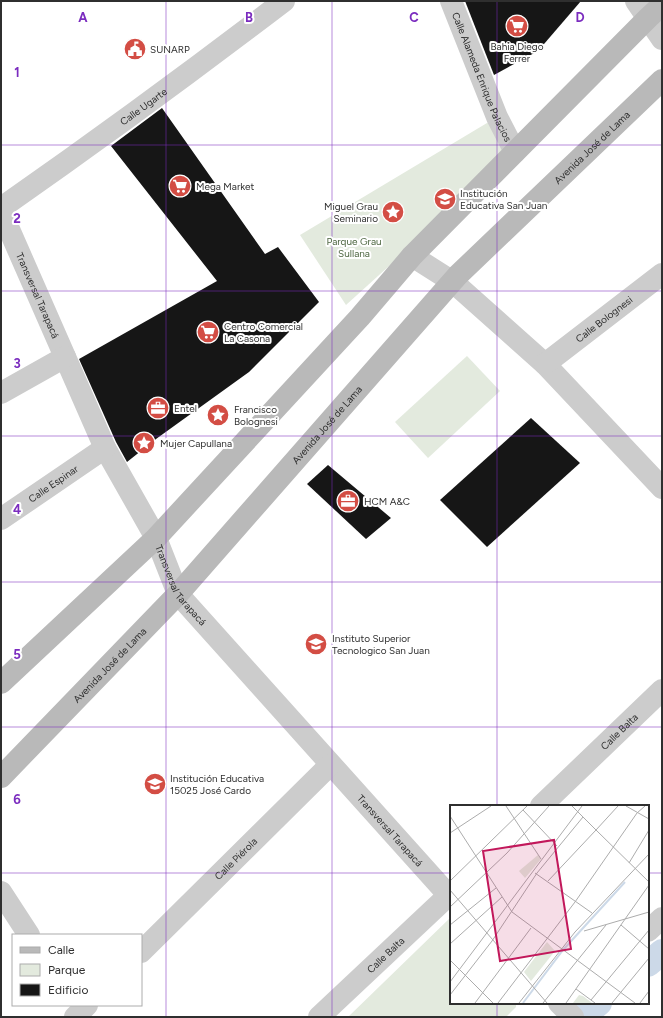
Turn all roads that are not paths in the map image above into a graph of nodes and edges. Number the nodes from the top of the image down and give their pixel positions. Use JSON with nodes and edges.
{"nodes":[{"id":1,"x":284,"y":1,"type":"edge"},
{"id":2,"x":451,"y":1,"type":"edge"},
{"id":3,"x":649,"y":8,"type":"edge"},
{"id":4,"x":662,"y":39,"type":"edge"},
{"id":5,"x":662,"y":80,"type":"edge"},
{"id":6,"x":515,"y":152,"type":"junction"},
{"id":7,"x":1,"y":210,"type":"edge"},
{"id":8,"x":412,"y":256,"type":"junction"},
{"id":9,"x":662,"y":274,"type":"edge"},
{"id":10,"x":453,"y":282,"type":"junction"},
{"id":11,"x":65,"y":357,"type":"junction"},
{"id":12,"x":545,"y":364,"type":"junction"},
{"id":13,"x":1,"y":393,"type":"edge"},
{"id":14,"x":105,"y":448,"type":"junction"},
{"id":15,"x":662,"y":488,"type":"edge"},
{"id":16,"x":1,"y":519,"type":"edge"},
{"id":17,"x":156,"y":538,"type":"junction"},
{"id":18,"x":178,"y":594,"type":"junction"},
{"id":19,"x":1,"y":683,"type":"edge"},
{"id":20,"x":662,"y":690,"type":"edge"},
{"id":21,"x":330,"y":765,"type":"junction"},
{"id":22,"x":1,"y":777,"type":"edge"},
{"id":23,"x":542,"y":805,"type":"edge"},
{"id":24,"x":1,"y":892,"type":"edge"},
{"id":25,"x":450,"y":895,"type":"edge"},
{"id":26,"x":662,"y":918,"type":"edge"},
{"id":27,"x":649,"y":930,"type":"edge"},
{"id":28,"x":28,"y":934,"type":"edge"},
{"id":29,"x":142,"y":951,"type":"edge"},
{"id":30,"x":319,"y":1017,"type":"edge"}],
"edges":[{"from":1,"to":7,"type":"street","name":"Calle Ugarte"},
{"from":2,"to":6,"type":"street","name":"Calle Alameda Enrique Palacios"},
{"from":3,"to":4,"type":"street"},
{"from":3,"to":6,"type":"main road"},
{"from":5,"to":10,"type":"main road","name":"Avenida José de Lama"},
{"from":6,"to":8,"type":"main road"},
{"from":7,"to":11,"type":"street","name":"Transversal Tarapacá"},
{"from":8,"to":10,"type":"street"},
{"from":8,"to":17,"type":"main road"},
{"from":9,"to":12,"type":"street","name":"Calle Bolognesi"},
{"from":10,"to":12,"type":"street"},
{"from":10,"to":18,"type":"main road","name":"Avenida José de Lama"},
{"from":11,"to":13,"type":"street"},
{"from":11,"to":14,"type":"street","name":"Transversal Tarapacá"},
{"from":12,"to":15,"type":"street"},
{"from":14,"to":16,"type":"street","name":"Calle Espinar"},
{"from":14,"to":17,"type":"street","name":"Transversal Tarapacá"},
{"from":17,"to":18,"type":"street","name":"Transversal Tarapacá"},
{"from":17,"to":19,"type":"main road"},
{"from":18,"to":21,"type":"street","name":"Transversal Tarapacá"},
{"from":18,"to":22,"type":"main road","name":"Avenida José de Lama"},
{"from":20,"to":23,"type":"street","name":"Calle Balta"},
{"from":21,"to":25,"type":"street","name":"Transversal Tarapacá"},
{"from":21,"to":29,"type":"street","name":"Calle Piérola"},
{"from":24,"to":28,"type":"street"},
{"from":25,"to":30,"type":"street","name":"Calle Balta"},
{"from":26,"to":27,"type":"street"}]}
